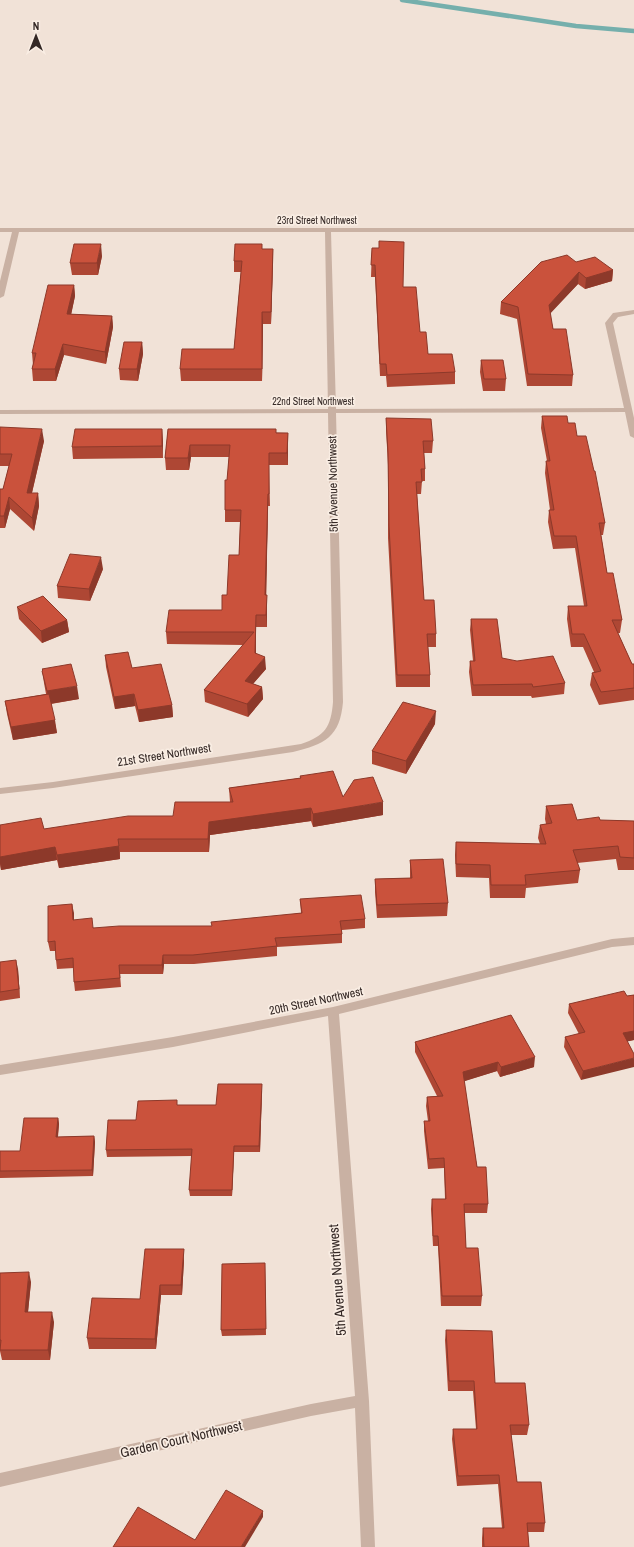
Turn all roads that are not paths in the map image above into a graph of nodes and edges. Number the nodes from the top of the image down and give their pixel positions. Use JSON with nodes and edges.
{"nodes":[{"id":1,"x":0,"y":230,"type":"edge"},
{"id":2,"x":16,"y":230,"type":"junction"},
{"id":3,"x":328,"y":230,"type":"junction"},
{"id":4,"x":634,"y":230,"type":"edge"},
{"id":5,"x":0,"y":296,"type":"edge"},
{"id":6,"x":634,"y":312,"type":"edge"},
{"id":7,"x":627,"y":410,"type":"junction"},
{"id":8,"x":332,"y":411,"type":"junction"},
{"id":9,"x":0,"y":412,"type":"edge"},
{"id":10,"x":634,"y":436,"type":"edge"},
{"id":11,"x":328,"y":735,"type":"joint"},
{"id":12,"x":0,"y":791,"type":"edge"},
{"id":13,"x":634,"y":941,"type":"edge"},
{"id":14,"x":333,"y":1011,"type":"junction"},
{"id":15,"x":0,"y":1070,"type":"edge"},
{"id":16,"x":362,"y":1401,"type":"junction"},
{"id":17,"x":0,"y":1480,"type":"edge"},
{"id":18,"x":368,"y":1547,"type":"edge"}],
"edges":[{"from":1,"to":2,"type":"street","name":"23rd Street Northwest"},
{"from":2,"to":3,"type":"street","name":"23rd Street Northwest"},
{"from":2,"to":5,"type":"street"},
{"from":3,"to":4,"type":"street","name":"23rd Street Northwest"},
{"from":3,"to":8,"type":"street","name":"5th Avenue Northwest"},
{"from":6,"to":7,"type":"street"},
{"from":7,"to":8,"type":"street","name":"22nd Street Northwest"},
{"from":7,"to":10,"type":"street"},
{"from":8,"to":9,"type":"street","name":"22nd Street Northwest"},
{"from":8,"to":11,"type":"street","name":"5th Avenue Northwest"},
{"from":11,"to":12,"type":"street","name":"21st Street Northwest"},
{"from":13,"to":14,"type":"street","name":"20th Street Northwest"},
{"from":14,"to":15,"type":"street","name":"20th Street Northwest"},
{"from":14,"to":16,"type":"street","name":"5th Avenue Northwest"},
{"from":16,"to":17,"type":"street","name":"Garden Court Northwest"},
{"from":16,"to":18,"type":"street","name":"5th Avenue Northwest"}]}
